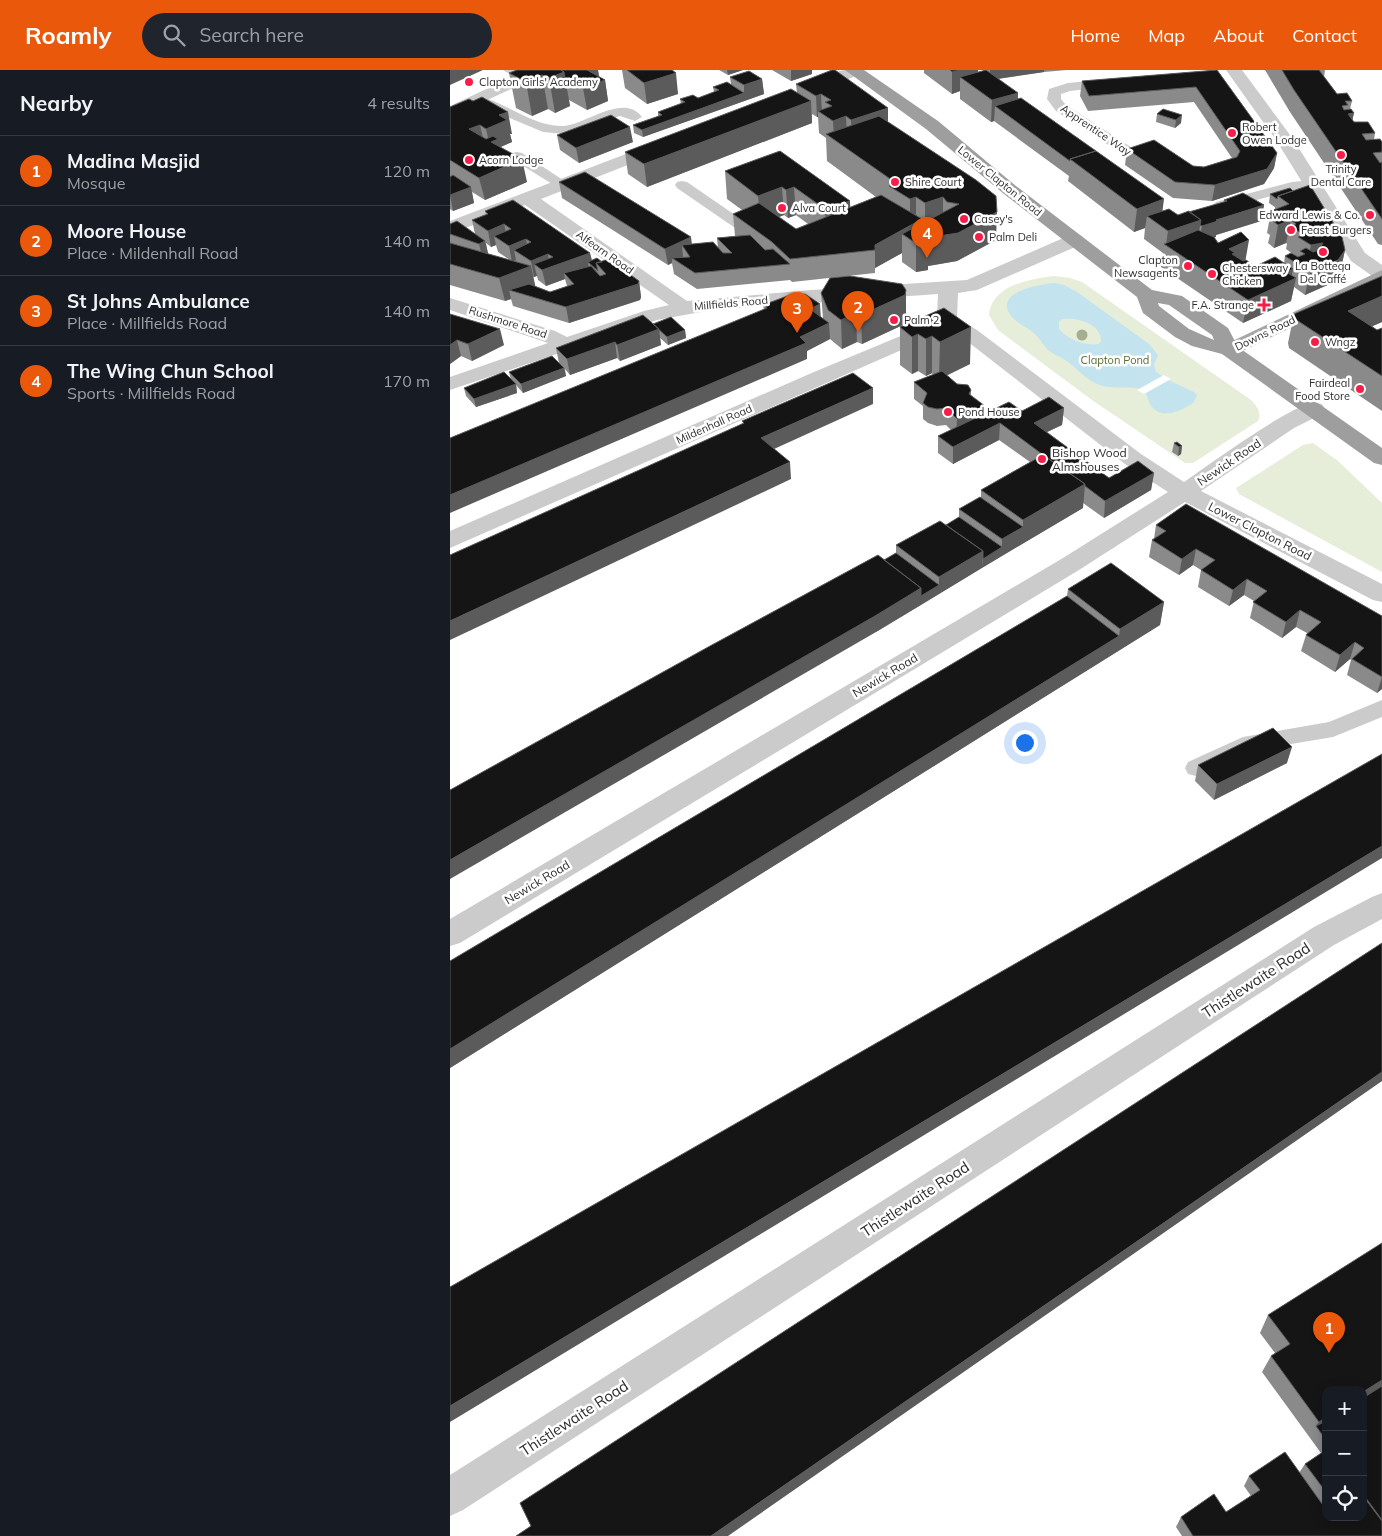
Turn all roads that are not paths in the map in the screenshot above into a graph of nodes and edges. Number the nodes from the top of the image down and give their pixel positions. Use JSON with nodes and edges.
{"nodes":[{"id":1,"x":510,"y":70,"type":"edge"},
{"id":2,"x":1234,"y":70,"type":"edge"},
{"id":3,"x":854,"y":71,"type":"edge"},
{"id":4,"x":533,"y":74,"type":"edge"},
{"id":5,"x":1120,"y":82,"type":"edge"},
{"id":6,"x":788,"y":96,"type":"edge"},
{"id":7,"x":486,"y":102,"type":"junction"},
{"id":8,"x":450,"y":112,"type":"edge"},
{"id":9,"x":635,"y":117,"type":"dead end"},
{"id":10,"x":673,"y":141,"type":"edge"},
{"id":11,"x":517,"y":156,"type":"edge"},
{"id":12,"x":1135,"y":156,"type":"edge"},
{"id":13,"x":562,"y":184,"type":"junction"},
{"id":14,"x":1313,"y":184,"type":"junction"},
{"id":15,"x":682,"y":185,"type":"dead end"},
{"id":16,"x":527,"y":198,"type":"junction"},
{"id":17,"x":1207,"y":210,"type":"edge"},
{"id":18,"x":450,"y":228,"type":"edge"},
{"id":19,"x":746,"y":229,"type":"edge"},
{"id":20,"x":1075,"y":240,"type":"junction"},
{"id":21,"x":1382,"y":275,"type":"edge"},
{"id":22,"x":948,"y":288,"type":"junction"},
{"id":23,"x":450,"y":304,"type":"edge"},
{"id":24,"x":682,"y":308,"type":"junction"},
{"id":25,"x":947,"y":321,"type":"junction"},
{"id":26,"x":565,"y":344,"type":"junction"},
{"id":27,"x":1229,"y":350,"type":"junction"},
{"id":28,"x":450,"y":384,"type":"edge"},
{"id":29,"x":1314,"y":409,"type":"junction"},
{"id":30,"x":1382,"y":458,"type":"edge"},
{"id":31,"x":1184,"y":492,"type":"junction"},
{"id":32,"x":450,"y":540,"type":"edge"},
{"id":33,"x":1382,"y":594,"type":"edge"},
{"id":34,"x":1382,"y":708,"type":"edge"},
{"id":35,"x":1196,"y":768,"type":"dead end"},
{"id":36,"x":1382,"y":905,"type":"edge"},
{"id":37,"x":450,"y":934,"type":"edge"},
{"id":38,"x":450,"y":1497,"type":"edge"}],
"edges":[{"from":1,"to":4,"type":"lane"},
{"from":2,"to":14,"type":"street"},
{"from":3,"to":6,"type":"street"},
{"from":3,"to":20,"type":"highway","name":"Lower Clapton Road"},
{"from":4,"to":7,"type":"street"},
{"from":5,"to":12,"type":"lane","name":"Apprentice Way"},
{"from":7,"to":8,"type":"street"},
{"from":7,"to":9,"type":"lane"},
{"from":10,"to":13,"type":"street"},
{"from":11,"to":13,"type":"lane"},
{"from":13,"to":16,"type":"street"},
{"from":14,"to":17,"type":"lane"},
{"from":14,"to":21,"type":"street"},
{"from":15,"to":19,"type":"lane"},
{"from":16,"to":18,"type":"street"},
{"from":16,"to":24,"type":"street","name":"Alfearn Road"},
{"from":20,"to":22,"type":"street","name":"Millfields Road"},
{"from":20,"to":27,"type":"highway","name":"Lower Clapton Road"},
{"from":21,"to":27,"type":"main road","name":"Downs Road"},
{"from":22,"to":24,"type":"street","name":"Millfields Road"},
{"from":22,"to":25,"type":"street"},
{"from":23,"to":26,"type":"street","name":"Rushmore Road"},
{"from":24,"to":26,"type":"street","name":"Millfields Road"},
{"from":25,"to":31,"type":"street","name":"Lower Clapton Road"},
{"from":25,"to":32,"type":"street","name":"Mildenhall Road"},
{"from":26,"to":28,"type":"street","name":"Millfields Road"},
{"from":27,"to":29,"type":"highway","name":"Lower Clapton Road"},
{"from":29,"to":30,"type":"highway","name":"Lower Clapton Road"},
{"from":29,"to":31,"type":"street","name":"Newick Road"},
{"from":31,"to":33,"type":"street","name":"Lower Clapton Road"},
{"from":31,"to":37,"type":"street","name":"Newick Road"},
{"from":34,"to":35,"type":"lane"},
{"from":36,"to":38,"type":"street","name":"Thistlewaite Road"}]}
